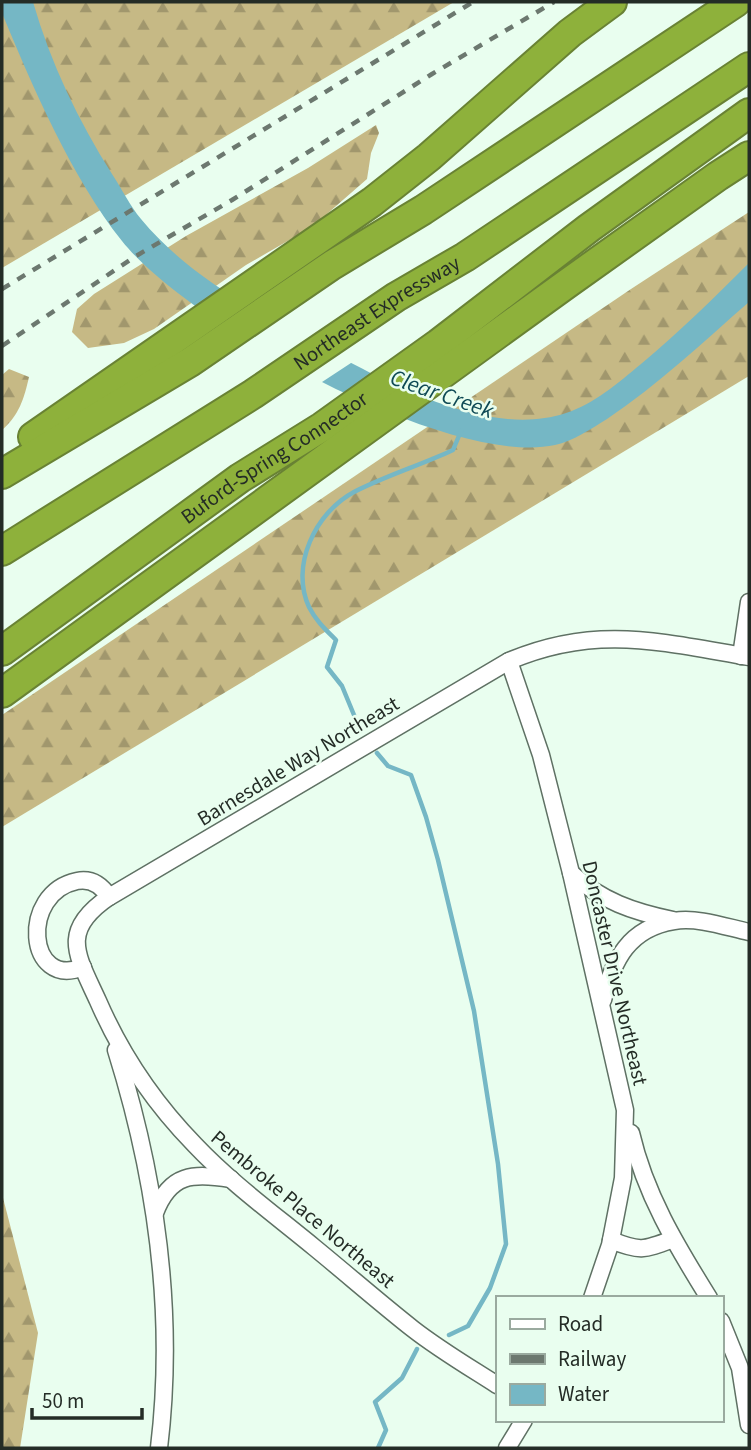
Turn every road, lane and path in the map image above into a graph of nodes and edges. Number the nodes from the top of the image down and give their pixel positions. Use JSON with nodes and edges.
{"nodes":[{"id":1,"x":612,"y":2,"type":"edge"},
{"id":2,"x":736,"y":2,"type":"edge"},
{"id":3,"x":749,"y":67,"type":"edge"},
{"id":4,"x":749,"y":113,"type":"edge"},
{"id":5,"x":749,"y":156,"type":"edge"},
{"id":6,"x":446,"y":355,"type":"junction"},
{"id":7,"x":330,"y":438,"type":"junction"},
{"id":8,"x":7,"y":471,"type":"edge"},
{"id":9,"x":188,"y":517,"type":"junction"},
{"id":10,"x":2,"y":551,"type":"edge"},
{"id":11,"x":749,"y":602,"type":"edge"},
{"id":12,"x":2,"y":629,"type":"edge"},
{"id":13,"x":2,"y":651,"type":"edge"},
{"id":14,"x":745,"y":656,"type":"edge"},
{"id":15,"x":509,"y":661,"type":"junction"},
{"id":16,"x":2,"y":693,"type":"edge"},
{"id":17,"x":571,"y":873,"type":"junction"},
{"id":18,"x":109,"y":897,"type":"junction"},
{"id":19,"x":675,"y":921,"type":"junction"},
{"id":20,"x":749,"y":932,"type":"edge"},
{"id":21,"x":83,"y":967,"type":"junction"},
{"id":22,"x":601,"y":1004,"type":"junction"},
{"id":23,"x":113,"y":1034,"type":"junction"},
{"id":24,"x":625,"y":1110,"type":"junction"},
{"id":25,"x":231,"y":1179,"type":"junction"},
{"id":26,"x":155,"y":1215,"type":"junction"},
{"id":27,"x":673,"y":1239,"type":"junction"},
{"id":28,"x":611,"y":1240,"type":"junction"},
{"id":29,"x":593,"y":1296,"type":"edge"},
{"id":30,"x":708,"y":1296,"type":"edge"},
{"id":31,"x":723,"y":1326,"type":"edge"},
{"id":32,"x":496,"y":1384,"type":"edge"},
{"id":33,"x":523,"y":1422,"type":"edge"},
{"id":34,"x":749,"y":1425,"type":"edge"},
{"id":35,"x":159,"y":1448,"type":"edge"},
{"id":36,"x":507,"y":1448,"type":"edge"}],
"edges":[{"from":1,"to":8,"type":"highway"},
{"from":2,"to":8,"type":"highway"},
{"from":3,"to":10,"type":"highway","name":"Northeast Expressway"},
{"from":4,"to":6,"type":"highway","name":"Buford-Spring Connector"},
{"from":5,"to":6,"type":"highway","name":"Buford-Spring Connector"},
{"from":6,"to":7,"type":"highway","name":"Buford-Spring Connector"},
{"from":7,"to":9,"type":"highway","name":"Buford-Spring Connector"},
{"from":7,"to":16,"type":"highway","name":"Buford-Spring Connector"},
{"from":9,"to":12,"type":"highway"},
{"from":9,"to":13,"type":"highway","name":"Buford-Spring Connector"},
{"from":11,"to":14,"type":"street"},
{"from":14,"to":15,"type":"street","name":"Barnesdale Way Northeast"},
{"from":15,"to":17,"type":"street","name":"Doncaster Drive Northeast"},
{"from":15,"to":18,"type":"street","name":"Barnesdale Way Northeast"},
{"from":17,"to":19,"type":"street"},
{"from":17,"to":22,"type":"street","name":"Doncaster Drive Northeast"},
{"from":18,"to":21,"type":"street","name":"Barnesdale Way Northeast"},
{"from":18,"to":21,"type":"street"},
{"from":19,"to":20,"type":"street"},
{"from":19,"to":22,"type":"street"},
{"from":21,"to":23,"type":"street","name":"Barnesdale Way Northeast"},
{"from":22,"to":24,"type":"street","name":"Doncaster Drive Northeast"},
{"from":23,"to":25,"type":"street","name":"Pembroke Place Northeast"},
{"from":23,"to":26,"type":"street"},
{"from":24,"to":27,"type":"street"},
{"from":24,"to":28,"type":"street","name":"Doncaster Drive Northeast"},
{"from":25,"to":26,"type":"street"},
{"from":25,"to":32,"type":"street","name":"Pembroke Place Northeast"},
{"from":26,"to":35,"type":"street"},
{"from":27,"to":28,"type":"street"},
{"from":27,"to":30,"type":"street"},
{"from":28,"to":29,"type":"street","name":"Doncaster Drive Northeast"},
{"from":31,"to":34,"type":"street"},
{"from":33,"to":36,"type":"street"}]}
